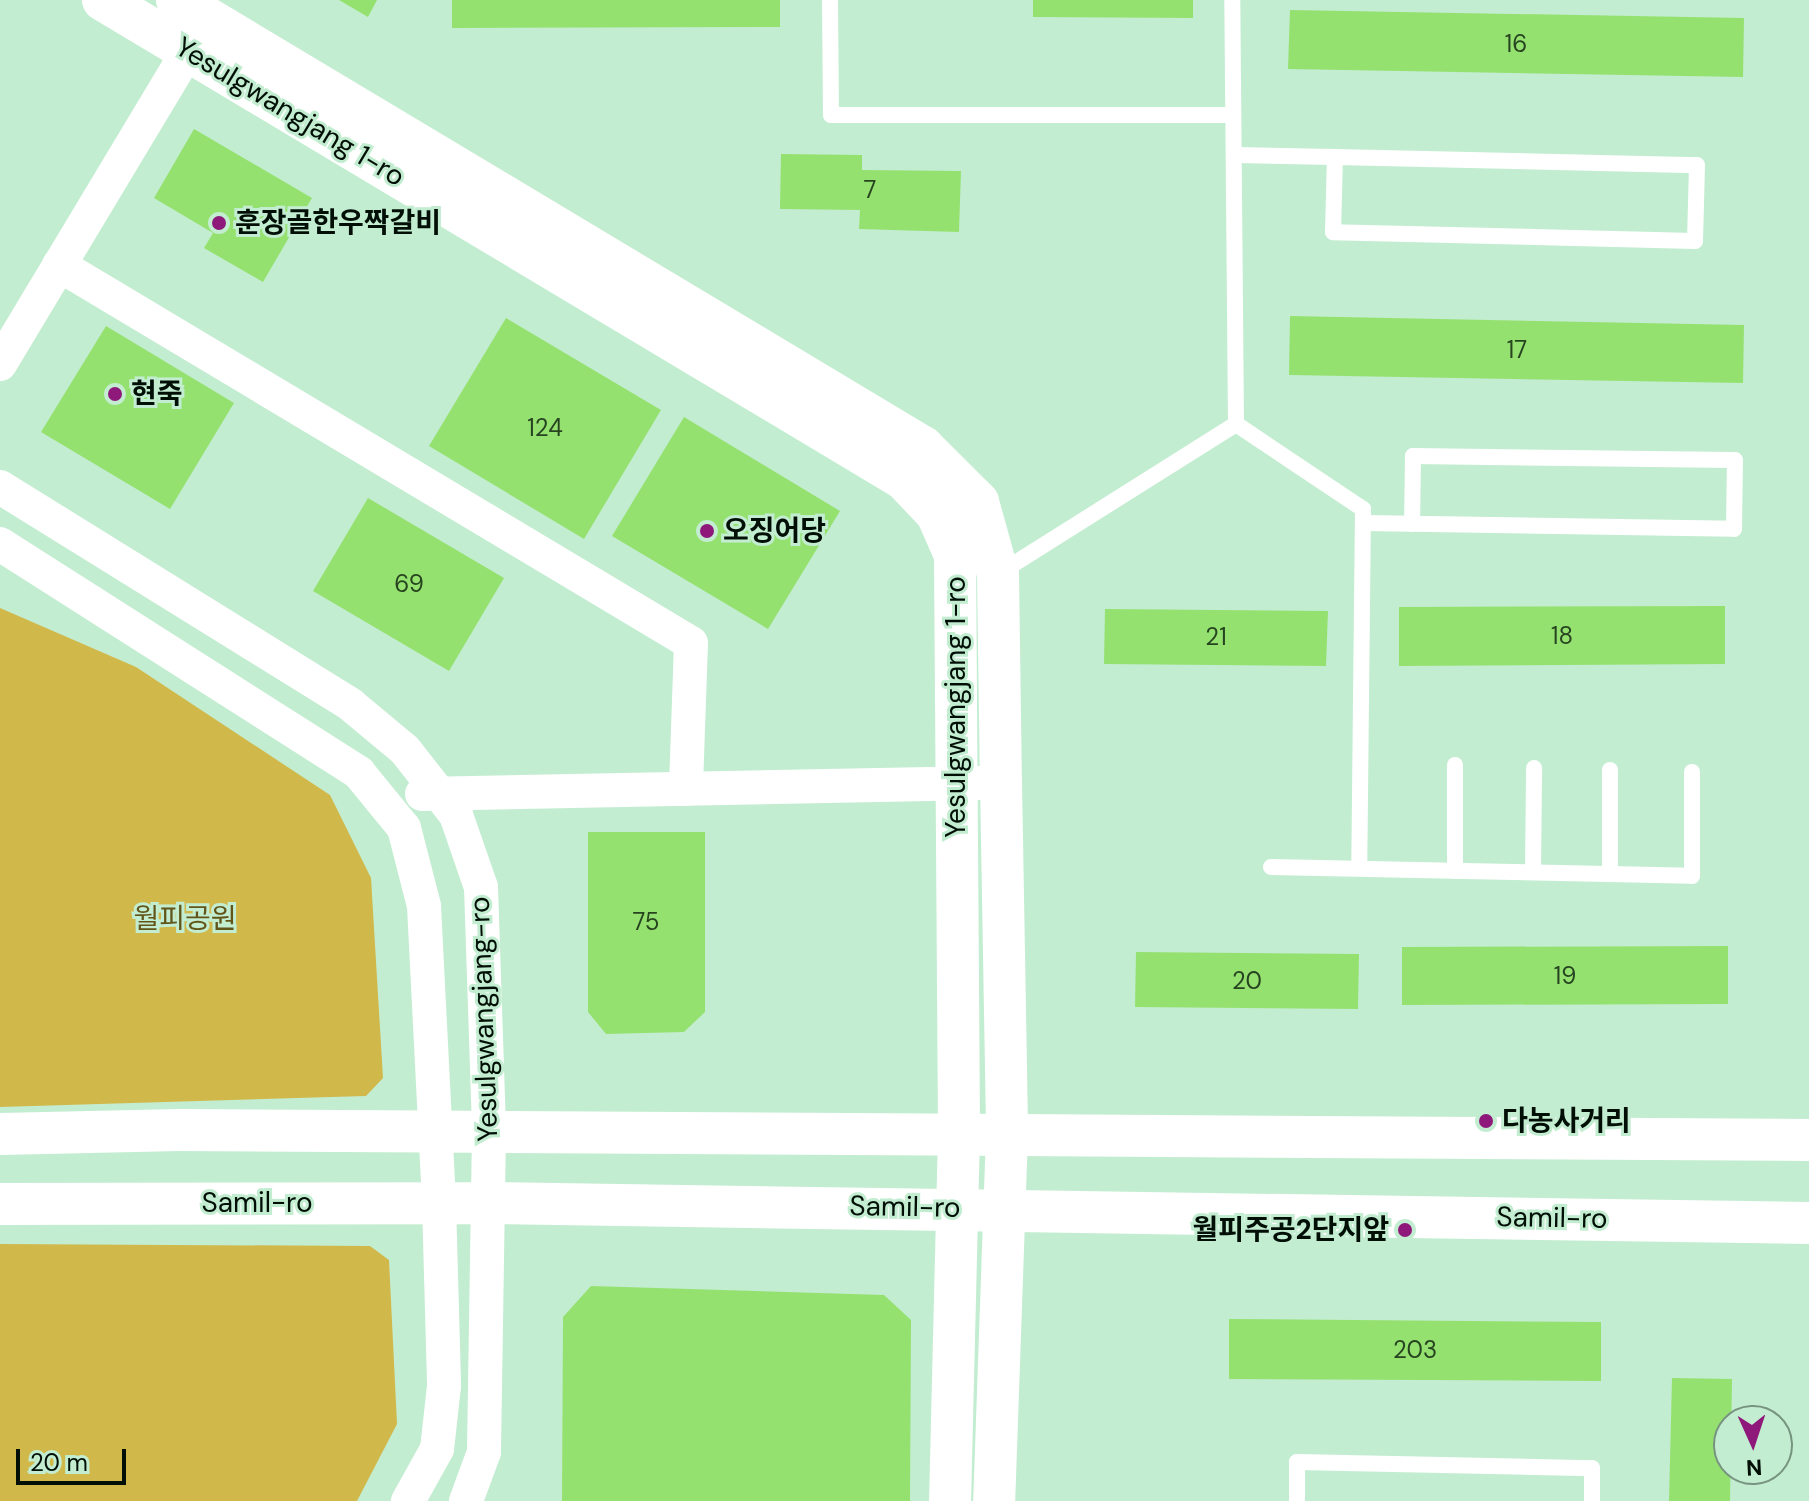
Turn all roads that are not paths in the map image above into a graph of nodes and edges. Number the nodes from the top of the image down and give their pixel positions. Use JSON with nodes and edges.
{"nodes":[{"id":1,"x":103,"y":0,"type":"edge"},
{"id":2,"x":830,"y":0,"type":"edge"},
{"id":3,"x":1232,"y":0,"type":"edge"},
{"id":4,"x":191,"y":24,"type":"edge"},
{"id":5,"x":1233,"y":115,"type":"junction"},
{"id":6,"x":1234,"y":155,"type":"junction"},
{"id":7,"x":1335,"y":157,"type":"junction"},
{"id":8,"x":59,"y":265,"type":"junction"},
{"id":9,"x":0,"y":364,"type":"edge"},
{"id":10,"x":1236,"y":424,"type":"junction"},
{"id":11,"x":0,"y":487,"type":"edge"},
{"id":12,"x":1363,"y":523,"type":"junction"},
{"id":13,"x":1412,"y":524,"type":"junction"},
{"id":14,"x":0,"y":544,"type":"edge"},
{"id":15,"x":998,"y":574,"type":"junction"},
{"id":16,"x":1455,"y":765,"type":"dead end"},
{"id":17,"x":1534,"y":768,"type":"dead end"},
{"id":18,"x":1610,"y":770,"type":"dead end"},
{"id":19,"x":1692,"y":772,"type":"dead end"},
{"id":20,"x":1001,"y":782,"type":"junction"},
{"id":21,"x":956,"y":783,"type":"junction"},
{"id":22,"x":686,"y":789,"type":"junction"},
{"id":23,"x":436,"y":794,"type":"junction"},
{"id":24,"x":377,"y":795,"type":"junction"},
{"id":25,"x":1271,"y":867,"type":"dead end"},
{"id":26,"x":1359,"y":868,"type":"junction"},
{"id":27,"x":1455,"y":871,"type":"junction"},
{"id":28,"x":1533,"y":872,"type":"junction"},
{"id":29,"x":1610,"y":874,"type":"junction"},
{"id":30,"x":436,"y":1132,"type":"junction"},
{"id":31,"x":489,"y":1132,"type":"junction"},
{"id":32,"x":0,"y":1134,"type":"edge"},
{"id":33,"x":959,"y":1134,"type":"junction"},
{"id":34,"x":1007,"y":1134,"type":"junction"},
{"id":35,"x":1809,"y":1140,"type":"edge"},
{"id":36,"x":439,"y":1203,"type":"junction"},
{"id":37,"x":488,"y":1203,"type":"junction"},
{"id":38,"x":0,"y":1204,"type":"edge"},
{"id":39,"x":958,"y":1208,"type":"junction"},
{"id":40,"x":1006,"y":1208,"type":"junction"},
{"id":41,"x":1809,"y":1223,"type":"edge"},
{"id":42,"x":408,"y":1501,"type":"edge"},
{"id":43,"x":466,"y":1501,"type":"edge"},
{"id":44,"x":950,"y":1501,"type":"edge"},
{"id":45,"x":994,"y":1501,"type":"edge"},
{"id":46,"x":1297,"y":1501,"type":"edge"},
{"id":47,"x":1592,"y":1501,"type":"edge"}],
"edges":[{"from":1,"to":4,"type":"street","name":"Yesulgwangjang 1-ro"},
{"from":2,"to":5,"type":"lane"},
{"from":3,"to":5,"type":"lane"},
{"from":4,"to":8,"type":"street"},
{"from":4,"to":15,"type":"street","name":"Yesulgwangjang 1-ro"},
{"from":4,"to":21,"type":"street","name":"Yesulgwangjang 1-ro"},
{"from":5,"to":6,"type":"lane"},
{"from":6,"to":7,"type":"lane"},
{"from":6,"to":10,"type":"lane"},
{"from":7,"to":7,"type":"lane"},
{"from":8,"to":9,"type":"street"},
{"from":8,"to":22,"type":"street"},
{"from":10,"to":12,"type":"lane"},
{"from":10,"to":15,"type":"lane"},
{"from":11,"to":23,"type":"street","name":"Yesulgwangjang-ro"},
{"from":12,"to":13,"type":"lane"},
{"from":12,"to":26,"type":"lane"},
{"from":13,"to":13,"type":"lane"},
{"from":14,"to":24,"type":"street","name":"Yesulgwangjang-ro"},
{"from":15,"to":20,"type":"street","name":"Yesulgwangjang 1-ro"},
{"from":16,"to":27,"type":"lane"},
{"from":17,"to":28,"type":"lane"},
{"from":18,"to":29,"type":"lane"},
{"from":19,"to":29,"type":"lane"},
{"from":20,"to":21,"type":"street"},
{"from":20,"to":34,"type":"street","name":"Yesulgwangjang 1-ro"},
{"from":21,"to":22,"type":"street"},
{"from":21,"to":33,"type":"street","name":"Yesulgwangjang 1-ro"},
{"from":22,"to":23,"type":"street"},
{"from":23,"to":24,"type":"street"},
{"from":23,"to":31,"type":"street","name":"Yesulgwangjang-ro"},
{"from":24,"to":30,"type":"street","name":"Yesulgwangjang-ro"},
{"from":25,"to":26,"type":"lane"},
{"from":26,"to":27,"type":"lane"},
{"from":27,"to":28,"type":"lane"},
{"from":28,"to":29,"type":"lane"},
{"from":30,"to":31,"type":"street"},
{"from":30,"to":32,"type":"street"},
{"from":30,"to":36,"type":"street","name":"Yesulgwangjang-ro"},
{"from":31,"to":33,"type":"street"},
{"from":31,"to":37,"type":"street","name":"Yesulgwangjang-ro"},
{"from":33,"to":34,"type":"street"},
{"from":33,"to":39,"type":"street","name":"Yesulgwangjang 1-ro"},
{"from":34,"to":35,"type":"street"},
{"from":34,"to":40,"type":"street","name":"Yesulgwangjang 1-ro"},
{"from":36,"to":37,"type":"street","name":"Samil-ro"},
{"from":36,"to":38,"type":"street","name":"Samil-ro"},
{"from":36,"to":42,"type":"street","name":"Yesulgwangjang-ro"},
{"from":37,"to":39,"type":"street","name":"Samil-ro"},
{"from":37,"to":43,"type":"street","name":"Yesulgwangjang-ro"},
{"from":39,"to":40,"type":"street","name":"Samil-ro"},
{"from":39,"to":44,"type":"street","name":"Yesulgwangjang 1-ro"},
{"from":40,"to":41,"type":"street","name":"Samil-ro"},
{"from":40,"to":45,"type":"street","name":"Yesulgwangjang 1-ro"},
{"from":46,"to":47,"type":"lane"}]}
